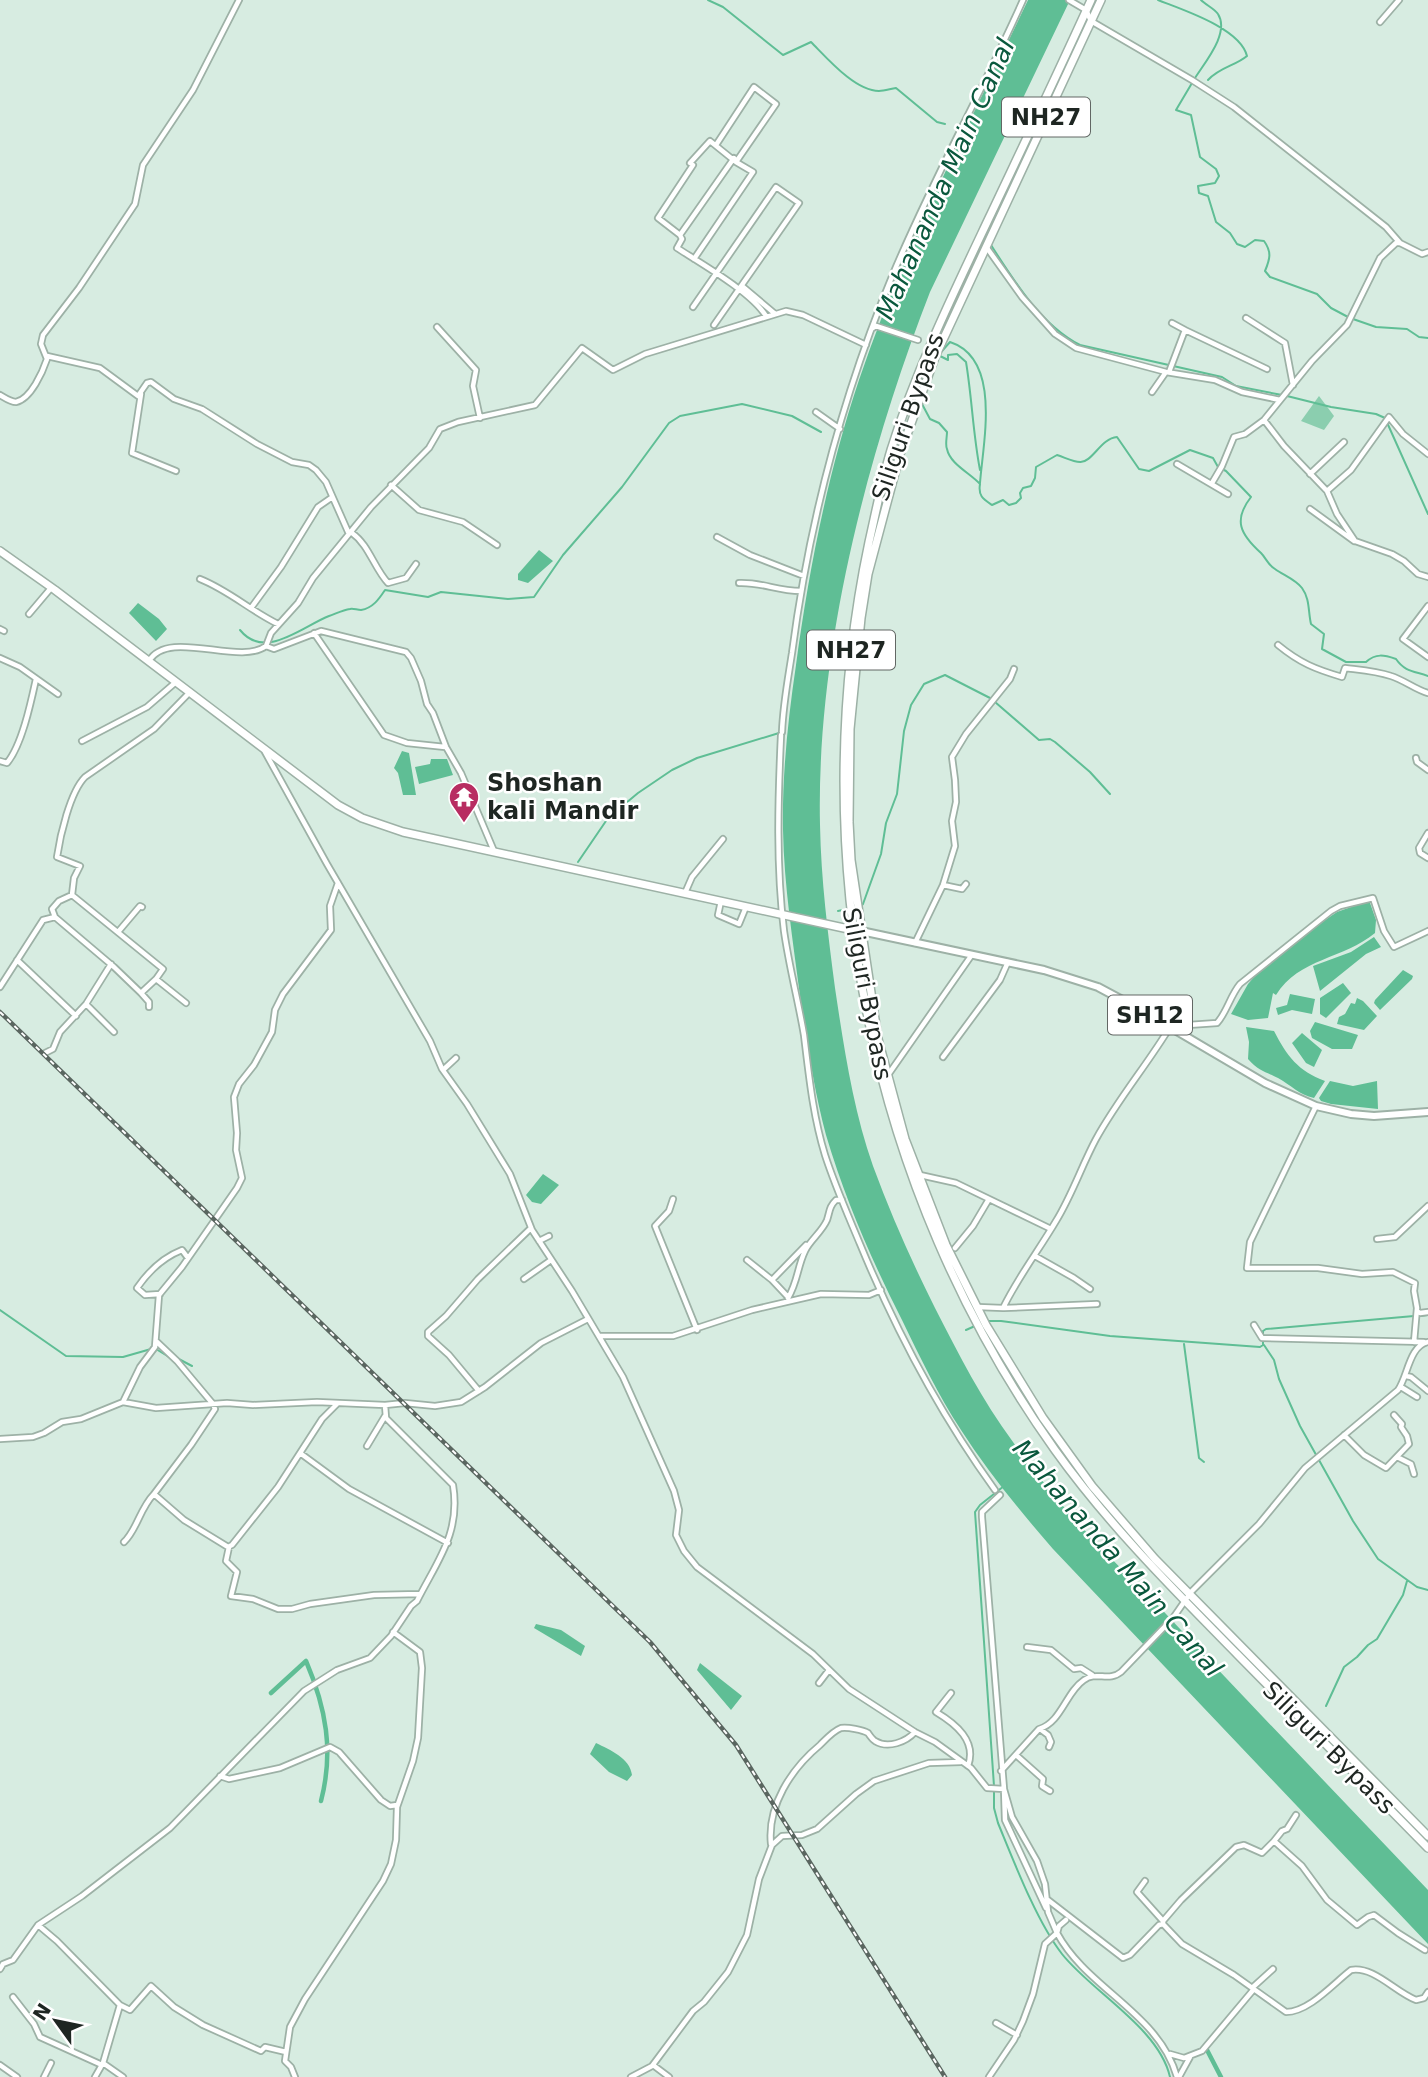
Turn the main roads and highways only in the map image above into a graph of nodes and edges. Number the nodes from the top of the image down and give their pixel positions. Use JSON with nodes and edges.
{"nodes":[{"id":1,"x":1091,"y":0,"type":"edge"},
{"id":2,"x":1101,"y":0,"type":"edge"},
{"id":3,"x":937,"y":342,"type":"junction"},
{"id":4,"x":0,"y":551,"type":"edge"},
{"id":5,"x":856,"y":931,"type":"junction"},
{"id":6,"x":1428,"y":1112,"type":"edge"},
{"id":7,"x":977,"y":1313,"type":"junction"},
{"id":8,"x":1187,"y":1597,"type":"junction"},
{"id":9,"x":1428,"y":1836,"type":"edge"},
{"id":10,"x":1428,"y":1848,"type":"edge"}],
"edges":[{"from":1,"to":3,"type":"highway","name":"Siliguri Bypass","number":"NH27"},
{"from":2,"to":3,"type":"highway","number":"NH27"},
{"from":3,"to":5,"type":"highway","name":"Siliguri Bypass","number":"NH27"},
{"from":4,"to":5,"type":"highway"},
{"from":5,"to":6,"type":"main road","number":"SH12"},
{"from":5,"to":7,"type":"highway","number":"NH27"},
{"from":5,"to":7,"type":"highway","name":"Siliguri Bypass","number":"NH27"},
{"from":7,"to":8,"type":"highway","name":"Siliguri Bypass","number":"NH27"},
{"from":8,"to":9,"type":"highway","number":"NH27"},
{"from":8,"to":10,"type":"highway","name":"Siliguri Bypass","number":"NH27"}]}
